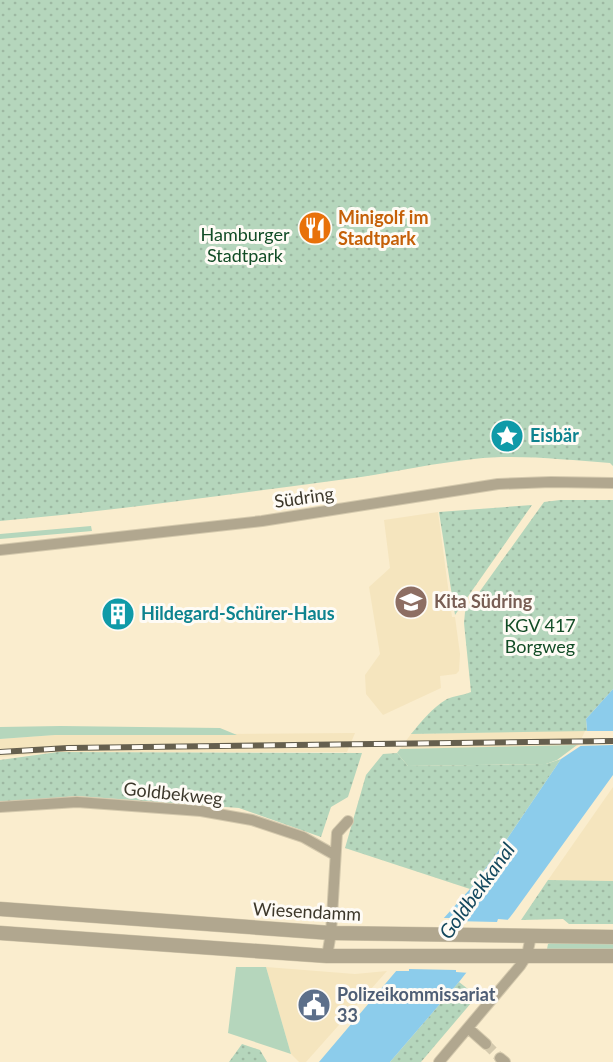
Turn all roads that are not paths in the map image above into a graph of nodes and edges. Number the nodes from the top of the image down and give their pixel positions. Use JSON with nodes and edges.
{"nodes":[{"id":1,"x":613,"y":483,"type":"edge"},
{"id":2,"x":0,"y":550,"type":"edge"},
{"id":3,"x":0,"y":807,"type":"edge"},
{"id":4,"x":348,"y":821,"type":"dead end"},
{"id":5,"x":335,"y":855,"type":"junction"},
{"id":6,"x":0,"y":909,"type":"edge"},
{"id":7,"x":0,"y":933,"type":"edge"},
{"id":8,"x":331,"y":933,"type":"junction"},
{"id":9,"x":531,"y":936,"type":"junction"},
{"id":10,"x":613,"y":937,"type":"edge"},
{"id":11,"x":527,"y":955,"type":"junction"},
{"id":12,"x":327,"y":956,"type":"junction"},
{"id":13,"x":613,"y":956,"type":"edge"},
{"id":14,"x":468,"y":1028,"type":"junction"},
{"id":15,"x":486,"y":1044,"type":"tunnel mouth"},
{"id":16,"x":439,"y":1062,"type":"edge"}],
"edges":[{"from":1,"to":2,"type":"street","name":"Südring"},
{"from":3,"to":5,"type":"street","name":"Goldbekweg"},
{"from":4,"to":5,"type":"street"},
{"from":5,"to":8,"type":"street"},
{"from":6,"to":8,"type":"street","name":"Wiesendamm"},
{"from":7,"to":12,"type":"street"},
{"from":8,"to":9,"type":"street","name":"Wiesendamm"},
{"from":8,"to":12,"type":"street"},
{"from":9,"to":10,"type":"street","name":"Wiesendamm"},
{"from":9,"to":11,"type":"street"},
{"from":11,"to":12,"type":"street"},
{"from":11,"to":13,"type":"street"},
{"from":11,"to":14,"type":"street"},
{"from":14,"to":15,"type":"street"},
{"from":14,"to":16,"type":"street"}]}
